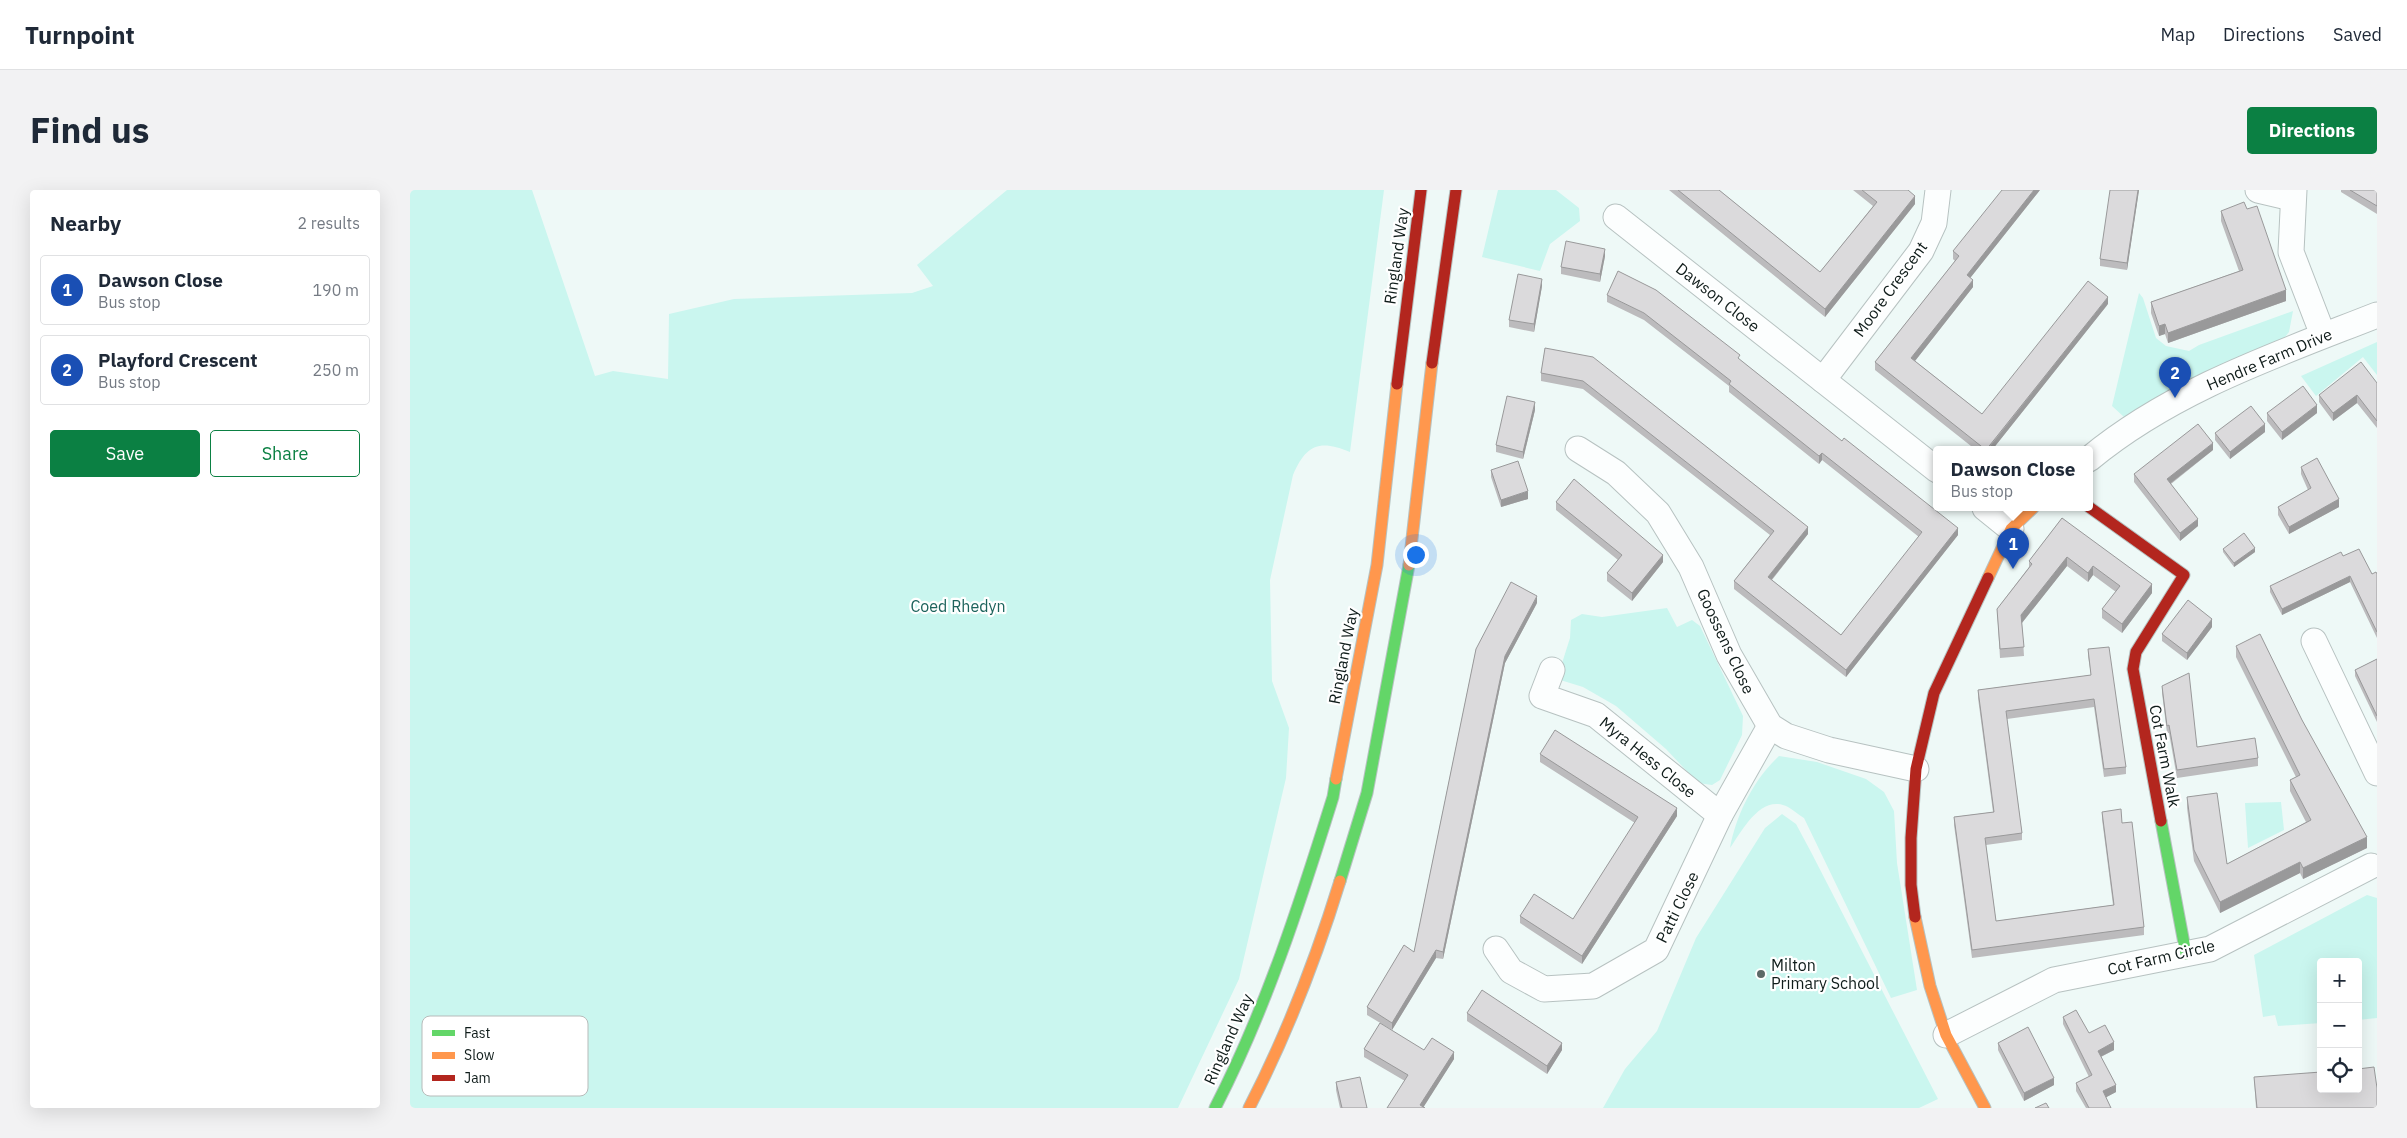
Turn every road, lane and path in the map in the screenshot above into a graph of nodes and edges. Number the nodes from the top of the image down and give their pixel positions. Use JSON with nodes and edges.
{"nodes":[{"id":1,"x":1422,"y":190,"type":"edge"},
{"id":2,"x":1456,"y":190,"type":"edge"},
{"id":3,"x":1938,"y":190,"type":"edge"},
{"id":4,"x":2258,"y":190,"type":"edge"},
{"id":5,"x":2293,"y":194,"type":"edge"},
{"id":6,"x":1616,"y":217,"type":"dead end"},
{"id":7,"x":2377,"y":315,"type":"edge"},
{"id":8,"x":2323,"y":335,"type":"junction"},
{"id":9,"x":1823,"y":380,"type":"junction"},
{"id":10,"x":1578,"y":449,"type":"dead end"},
{"id":11,"x":2093,"y":456,"type":"edge"},
{"id":12,"x":1933,"y":467,"type":"edge"},
{"id":13,"x":2093,"y":510,"type":"edge"},
{"id":14,"x":1989,"y":511,"type":"edge"},
{"id":15,"x":2031,"y":511,"type":"edge"},
{"id":16,"x":2011,"y":529,"type":"junction"},
{"id":17,"x":2314,"y":641,"type":"dead end"},
{"id":18,"x":1552,"y":670,"type":"dead end"},
{"id":19,"x":1770,"y":726,"type":"junction"},
{"id":20,"x":1916,"y":769,"type":"junction"},
{"id":21,"x":2377,"y":773,"type":"edge"},
{"id":22,"x":1720,"y":815,"type":"junction"},
{"id":23,"x":2372,"y":866,"type":"dead end"},
{"id":24,"x":1496,"y":949,"type":"dead end"},
{"id":25,"x":2186,"y":954,"type":"junction"},
{"id":26,"x":1946,"y":1035,"type":"junction"},
{"id":27,"x":1215,"y":1108,"type":"edge"},
{"id":28,"x":1249,"y":1108,"type":"edge"},
{"id":29,"x":1984,"y":1108,"type":"edge"}],
"edges":[{"from":1,"to":27,"type":"main road","name":"Ringland Way"},
{"from":2,"to":28,"type":"main road"},
{"from":3,"to":9,"type":"street","name":"Moore Crescent"},
{"from":4,"to":5,"type":"street"},
{"from":5,"to":8,"type":"street"},
{"from":6,"to":9,"type":"street","name":"Dawson Close"},
{"from":7,"to":8,"type":"street","name":"Hendre Farm Drive"},
{"from":8,"to":11,"type":"street","name":"Hendre Farm Drive"},
{"from":9,"to":12,"type":"street","name":"Dawson Close"},
{"from":10,"to":19,"type":"street","name":"Goossens Close"},
{"from":13,"to":25,"type":"main road","name":"Cot Farm Walk"},
{"from":14,"to":16,"type":"street"},
{"from":15,"to":16,"type":"main road"},
{"from":16,"to":20,"type":"main road"},
{"from":17,"to":21,"type":"street"},
{"from":18,"to":22,"type":"street","name":"Myra Hess Close"},
{"from":19,"to":20,"type":"street"},
{"from":19,"to":22,"type":"street","name":"Patti Close"},
{"from":20,"to":26,"type":"main road"},
{"from":22,"to":24,"type":"street","name":"Patti Close"},
{"from":23,"to":25,"type":"street","name":"Cot Farm Circle"},
{"from":25,"to":26,"type":"street","name":"Cot Farm Circle"},
{"from":26,"to":29,"type":"main road"}]}
